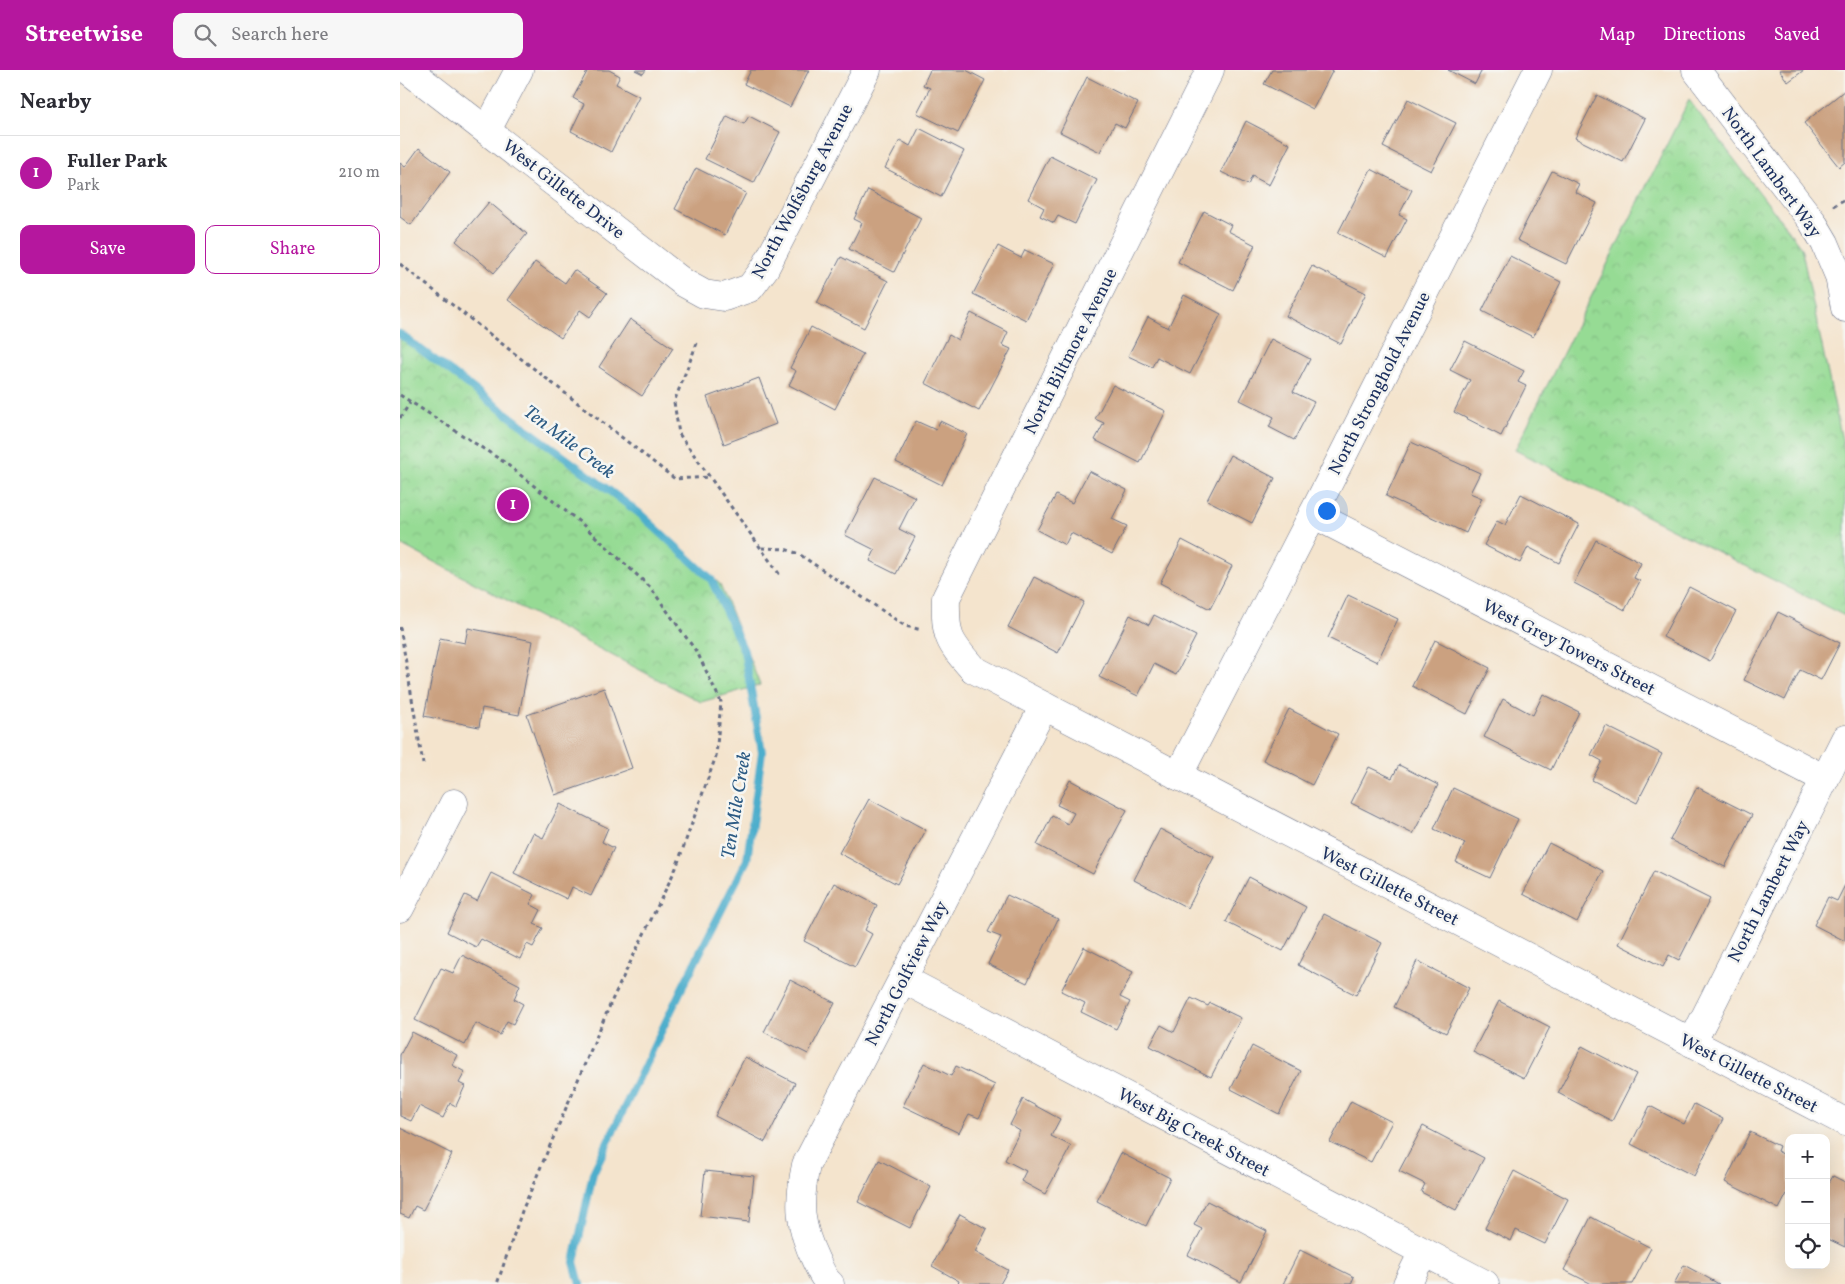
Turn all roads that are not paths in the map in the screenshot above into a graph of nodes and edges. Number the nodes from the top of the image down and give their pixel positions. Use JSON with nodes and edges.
{"nodes":[{"id":1,"x":408,"y":70,"type":"edge"},
{"id":2,"x":519,"y":70,"type":"edge"},
{"id":3,"x":867,"y":70,"type":"edge"},
{"id":4,"x":1210,"y":70,"type":"edge"},
{"id":5,"x":1538,"y":70,"type":"edge"},
{"id":6,"x":1696,"y":70,"type":"edge"},
{"id":7,"x":487,"y":130,"type":"junction"},
{"id":8,"x":724,"y":297,"type":"joint"},
{"id":9,"x":1845,"y":308,"type":"edge"},
{"id":10,"x":1313,"y":514,"type":"junction"},
{"id":11,"x":947,"y":635,"type":"joint"},
{"id":12,"x":1044,"y":706,"type":"junction"},
{"id":13,"x":1845,"y":739,"type":"edge"},
{"id":14,"x":1178,"y":776,"type":"junction"},
{"id":15,"x":1825,"y":779,"type":"junction"},
{"id":16,"x":454,"y":803,"type":"dead end"},
{"id":17,"x":400,"y":908,"type":"edge"},
{"id":18,"x":903,"y":979,"type":"junction"},
{"id":19,"x":1692,"y":1043,"type":"junction"},
{"id":20,"x":1845,"y":1122,"type":"edge"},
{"id":21,"x":1424,"y":1252,"type":"junction"},
{"id":22,"x":830,"y":1284,"type":"edge"},
{"id":23,"x":1407,"y":1284,"type":"edge"},
{"id":24,"x":1485,"y":1284,"type":"edge"}],
"edges":[{"from":1,"to":7,"type":"street","name":"West Gillette Drive"},
{"from":2,"to":7,"type":"street"},
{"from":3,"to":8,"type":"street","name":"North Wolfsburg Avenue"},
{"from":4,"to":11,"type":"street","name":"North Biltmore Avenue"},
{"from":5,"to":10,"type":"street","name":"North Stronghold Avenue"},
{"from":6,"to":9,"type":"street","name":"North Lambert Way"},
{"from":7,"to":8,"type":"street","name":"West Gillette Drive"},
{"from":10,"to":14,"type":"street","name":"North Stronghold Avenue"},
{"from":10,"to":15,"type":"street","name":"West Grey Towers Street"},
{"from":11,"to":12,"type":"street","name":"West Gillette Street"},
{"from":12,"to":14,"type":"street","name":"West Gillette Street"},
{"from":12,"to":18,"type":"street","name":"North Golfview Way"},
{"from":13,"to":15,"type":"street","name":"North Lambert Way"},
{"from":14,"to":19,"type":"street","name":"West Gillette Street"},
{"from":15,"to":19,"type":"street","name":"North Lambert Way"},
{"from":16,"to":17,"type":"street"},
{"from":18,"to":21,"type":"street","name":"West Big Creek Street"},
{"from":18,"to":22,"type":"street","name":"North Golfview Way"},
{"from":19,"to":20,"type":"street","name":"West Gillette Street"},
{"from":21,"to":23,"type":"street"},
{"from":21,"to":24,"type":"street","name":"West Big Creek Street"}]}
